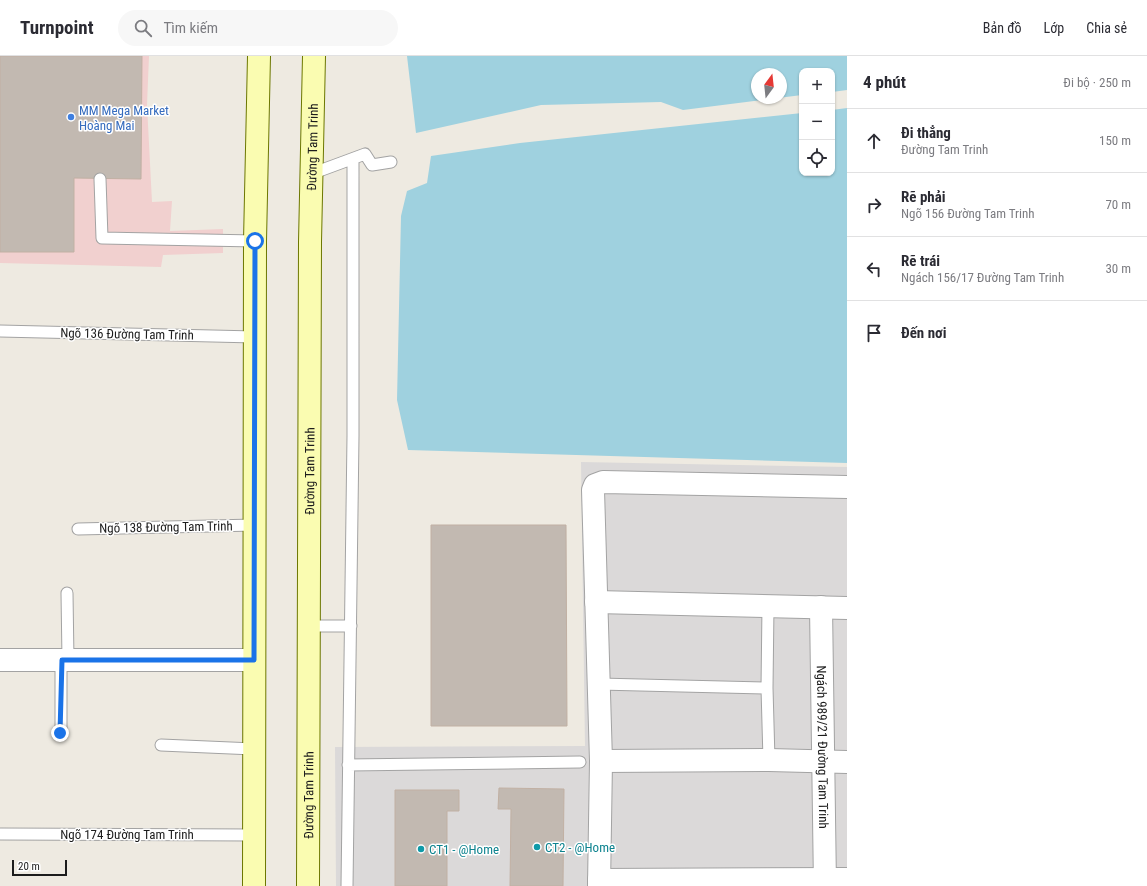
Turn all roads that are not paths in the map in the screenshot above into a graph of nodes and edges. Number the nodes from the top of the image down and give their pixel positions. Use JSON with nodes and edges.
{"nodes":[{"id":1,"x":259,"y":56,"type":"edge"},
{"id":2,"x":314,"y":56,"type":"edge"},
{"id":3,"x":353,"y":159,"type":"junction"},
{"id":4,"x":391,"y":162,"type":"dead end"},
{"id":5,"x":311,"y":174,"type":"junction"},
{"id":6,"x":100,"y":179,"type":"dead end"},
{"id":7,"x":255,"y":241,"type":"junction"},
{"id":8,"x":0,"y":331,"type":"edge"},
{"id":9,"x":255,"y":337,"type":"junction"},
{"id":10,"x":847,"y":487,"type":"edge"},
{"id":11,"x":255,"y":525,"type":"junction"},
{"id":12,"x":78,"y":529,"type":"dead end"},
{"id":13,"x":67,"y":593,"type":"dead end"},
{"id":14,"x":596,"y":602,"type":"junction"},
{"id":15,"x":768,"y":606,"type":"junction"},
{"id":16,"x":821,"y":607,"type":"junction"},
{"id":17,"x":847,"y":608,"type":"edge"},
{"id":18,"x":309,"y":626,"type":"junction"},
{"id":19,"x":351,"y":626,"type":"junction"},
{"id":20,"x":0,"y":660,"type":"edge"},
{"id":21,"x":65,"y":660,"type":"junction"},
{"id":22,"x":254,"y":660,"type":"junction"},
{"id":23,"x":599,"y":684,"type":"junction"},
{"id":24,"x":767,"y":688,"type":"junction"},
{"id":25,"x":60,"y":733,"type":"dead end"},
{"id":26,"x":161,"y":745,"type":"dead end"},
{"id":27,"x":254,"y":749,"type":"junction"},
{"id":28,"x":769,"y":760,"type":"junction"},
{"id":29,"x":601,"y":761,"type":"junction"},
{"id":30,"x":823,"y":761,"type":"junction"},
{"id":31,"x":580,"y":762,"type":"dead end"},
{"id":32,"x":847,"y":762,"type":"edge"},
{"id":33,"x":348,"y":765,"type":"junction"},
{"id":34,"x":0,"y":834,"type":"edge"},
{"id":35,"x":254,"y":835,"type":"junction"},
{"id":36,"x":847,"y":879,"type":"edge"},
{"id":37,"x":599,"y":883,"type":"edge"},
{"id":38,"x":768,"y":883,"type":"edge"},
{"id":39,"x":825,"y":883,"type":"edge"},
{"id":40,"x":254,"y":886,"type":"edge"},
{"id":41,"x":308,"y":886,"type":"edge"},
{"id":42,"x":347,"y":886,"type":"edge"}],
"edges":[{"from":1,"to":7,"type":"main road"},
{"from":2,"to":5,"type":"main road","name":"Đường Tam Trinh"},
{"from":3,"to":4,"type":"lane"},
{"from":3,"to":5,"type":"lane"},
{"from":3,"to":19,"type":"lane"},
{"from":5,"to":18,"type":"main road","name":"Đường Tam Trinh"},
{"from":6,"to":7,"type":"lane"},
{"from":7,"to":9,"type":"main road"},
{"from":8,"to":9,"type":"lane","name":"Ngõ 136 Đường Tam Trinh"},
{"from":9,"to":11,"type":"main road"},
{"from":10,"to":14,"type":"street"},
{"from":11,"to":12,"type":"lane","name":"Ngõ 138 Đường Tam Trinh"},
{"from":11,"to":22,"type":"main road"},
{"from":13,"to":21,"type":"lane"},
{"from":14,"to":15,"type":"street"},
{"from":14,"to":23,"type":"street"},
{"from":15,"to":16,"type":"street"},
{"from":15,"to":24,"type":"lane"},
{"from":16,"to":17,"type":"street"},
{"from":16,"to":30,"type":"street","name":"Ngách 989/21 Đường Tam Trinh"},
{"from":18,"to":19,"type":"lane"},
{"from":18,"to":41,"type":"main road","name":"Đường Tam Trinh"},
{"from":19,"to":33,"type":"lane"},
{"from":20,"to":21,"type":"street"},
{"from":21,"to":22,"type":"street"},
{"from":21,"to":25,"type":"lane"},
{"from":22,"to":27,"type":"main road"},
{"from":23,"to":24,"type":"lane"},
{"from":23,"to":29,"type":"street"},
{"from":24,"to":28,"type":"lane"},
{"from":26,"to":27,"type":"lane"},
{"from":27,"to":35,"type":"main road"},
{"from":28,"to":29,"type":"street"},
{"from":28,"to":30,"type":"street"},
{"from":29,"to":37,"type":"street"},
{"from":30,"to":32,"type":"street"},
{"from":30,"to":39,"type":"street","name":"Ngách 989/21 Đường Tam Trinh"},
{"from":31,"to":33,"type":"lane"},
{"from":33,"to":42,"type":"lane"},
{"from":34,"to":35,"type":"lane","name":"Ngõ 174 Đường Tam Trinh"},
{"from":35,"to":40,"type":"main road"},
{"from":36,"to":39,"type":"street"},
{"from":37,"to":38,"type":"street"},
{"from":38,"to":39,"type":"street"}]}
